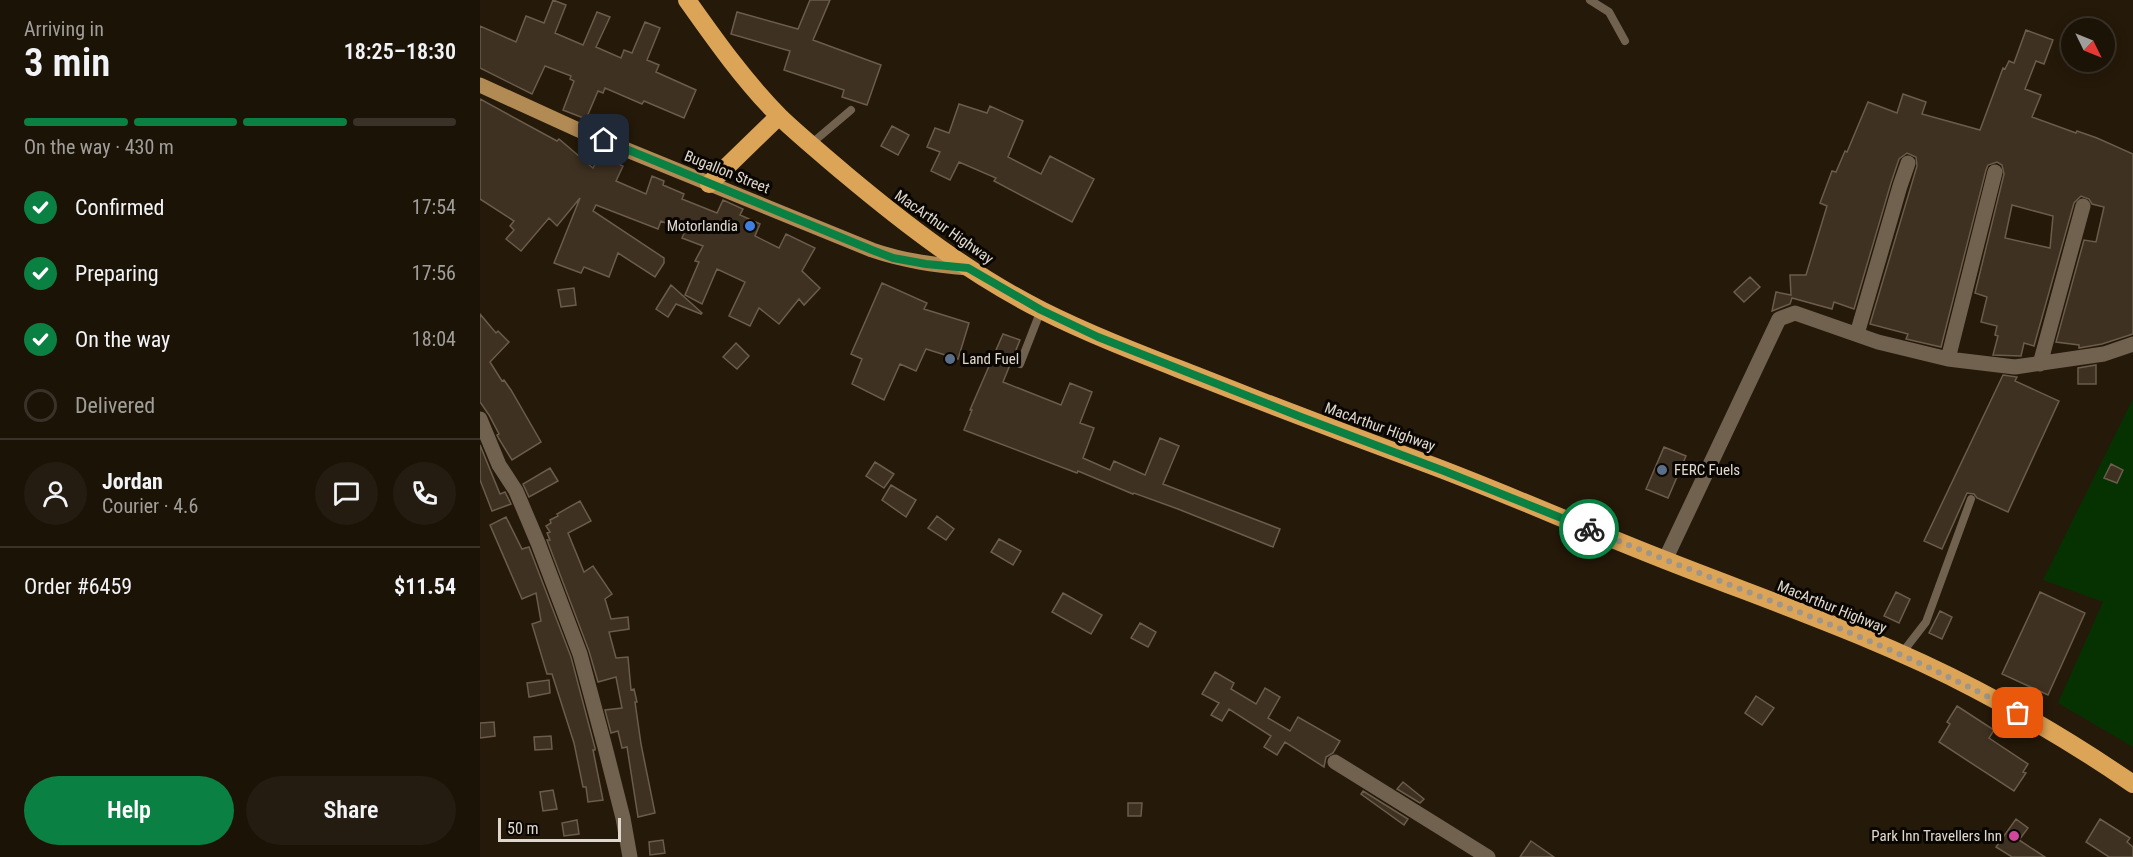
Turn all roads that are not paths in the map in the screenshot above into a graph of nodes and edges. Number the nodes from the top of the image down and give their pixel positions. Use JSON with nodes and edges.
{"nodes":[{"id":1,"x":687,"y":0,"type":"edge"},
{"id":2,"x":1590,"y":0,"type":"edge"},
{"id":3,"x":1625,"y":41,"type":"dead end"},
{"id":4,"x":480,"y":85,"type":"edge"},
{"id":5,"x":851,"y":110,"type":"dead end"},
{"id":6,"x":779,"y":116,"type":"junction"},
{"id":7,"x":810,"y":144,"type":"junction"},
{"id":8,"x":1908,"y":164,"type":"dead end"},
{"id":9,"x":1995,"y":172,"type":"dead end"},
{"id":10,"x":709,"y":184,"type":"junction"},
{"id":11,"x":2083,"y":206,"type":"dead end"},
{"id":12,"x":968,"y":268,"type":"junction"},
{"id":13,"x":1041,"y":310,"type":"junction"},
{"id":14,"x":1857,"y":334,"type":"junction"},
{"id":15,"x":2133,"y":344,"type":"edge"},
{"id":16,"x":1948,"y":359,"type":"junction"},
{"id":17,"x":1020,"y":364,"type":"dead end"},
{"id":18,"x":2040,"y":364,"type":"junction"},
{"id":19,"x":480,"y":419,"type":"edge"},
{"id":20,"x":1971,"y":499,"type":"dead end"},
{"id":21,"x":1665,"y":560,"type":"junction"},
{"id":22,"x":1901,"y":654,"type":"junction"},
{"id":23,"x":1335,"y":762,"type":"dead end"},
{"id":24,"x":2133,"y":784,"type":"edge"},
{"id":25,"x":630,"y":857,"type":"edge"},
{"id":26,"x":1488,"y":857,"type":"edge"}],
"edges":[{"from":1,"to":6,"type":"highway","name":"MacArthur Highway"},
{"from":2,"to":3,"type":"lane"},
{"from":4,"to":10,"type":"main road","name":"Bugallon Street"},
{"from":5,"to":7,"type":"lane"},
{"from":6,"to":7,"type":"highway","name":"MacArthur Highway"},
{"from":6,"to":10,"type":"highway"},
{"from":7,"to":12,"type":"highway","name":"MacArthur Highway"},
{"from":8,"to":14,"type":"street"},
{"from":9,"to":16,"type":"street"},
{"from":10,"to":12,"type":"main road","name":"Bugallon Street"},
{"from":11,"to":18,"type":"street"},
{"from":12,"to":13,"type":"highway","name":"MacArthur Highway"},
{"from":13,"to":17,"type":"lane"},
{"from":13,"to":21,"type":"highway","name":"MacArthur Highway"},
{"from":14,"to":16,"type":"street"},
{"from":14,"to":21,"type":"street"},
{"from":15,"to":18,"type":"street"},
{"from":16,"to":18,"type":"street"},
{"from":19,"to":25,"type":"street"},
{"from":20,"to":22,"type":"lane"},
{"from":21,"to":22,"type":"highway","name":"MacArthur Highway"},
{"from":22,"to":24,"type":"highway","name":"MacArthur Highway"},
{"from":23,"to":26,"type":"street"}]}
